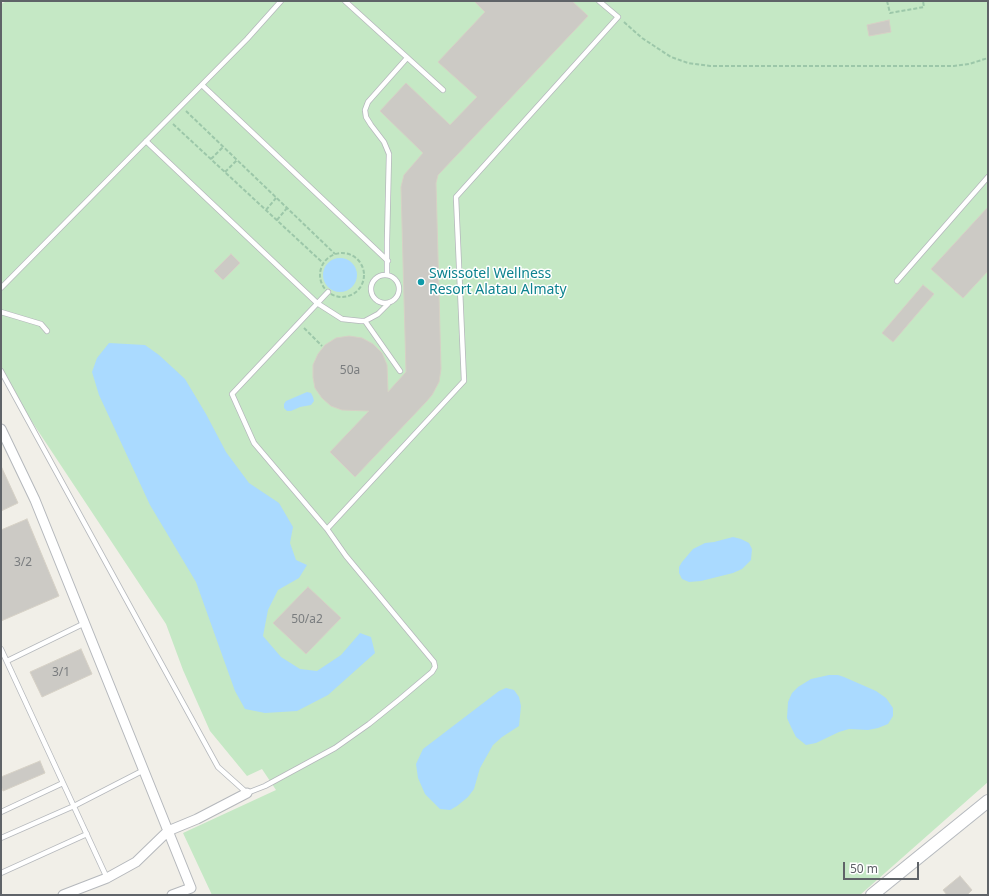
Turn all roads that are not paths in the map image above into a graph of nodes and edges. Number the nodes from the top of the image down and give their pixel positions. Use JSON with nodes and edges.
{"nodes":[{"id":1,"x":281,"y":1,"type":"edge"},
{"id":2,"x":345,"y":1,"type":"edge"},
{"id":3,"x":599,"y":1,"type":"edge"},
{"id":4,"x":408,"y":58,"type":"junction"},
{"id":5,"x":202,"y":85,"type":"junction"},
{"id":6,"x":443,"y":90,"type":"dead end"},
{"id":7,"x":146,"y":141,"type":"junction"},
{"id":8,"x":988,"y":177,"type":"edge"},
{"id":9,"x":388,"y":261,"type":"junction"},
{"id":10,"x":387,"y":275,"type":"junction"},
{"id":11,"x":897,"y":281,"type":"dead end"},
{"id":12,"x":1,"y":288,"type":"edge"},
{"id":13,"x":328,"y":292,"type":"road end"},
{"id":14,"x":317,"y":303,"type":"junction"},
{"id":15,"x":388,"y":304,"type":"junction"},
{"id":16,"x":1,"y":312,"type":"edge"},
{"id":17,"x":365,"y":321,"type":"junction"},
{"id":18,"x":47,"y":331,"type":"dead end"},
{"id":19,"x":1,"y":371,"type":"edge"},
{"id":20,"x":400,"y":371,"type":"dead end"},
{"id":21,"x":1,"y":429,"type":"edge"},
{"id":22,"x":327,"y":529,"type":"junction"},
{"id":23,"x":85,"y":623,"type":"junction"},
{"id":24,"x":1,"y":649,"type":"edge"},
{"id":25,"x":7,"y":661,"type":"junction"},
{"id":26,"x":144,"y":770,"type":"junction"},
{"id":27,"x":64,"y":784,"type":"junction"},
{"id":28,"x":247,"y":793,"type":"junction"},
{"id":29,"x":988,"y":801,"type":"edge"},
{"id":30,"x":74,"y":806,"type":"junction"},
{"id":31,"x":1,"y":812,"type":"edge"},
{"id":32,"x":168,"y":831,"type":"junction"},
{"id":33,"x":87,"y":834,"type":"junction"},
{"id":34,"x":1,"y":838,"type":"edge"},
{"id":35,"x":1,"y":873,"type":"edge"},
{"id":36,"x":107,"y":878,"type":"junction"},
{"id":37,"x":63,"y":895,"type":"edge"},
{"id":38,"x":172,"y":895,"type":"edge"},
{"id":39,"x":872,"y":895,"type":"edge"}],
"edges":[{"from":1,"to":5,"type":"lane"},
{"from":2,"to":4,"type":"lane"},
{"from":3,"to":22,"type":"lane"},
{"from":4,"to":6,"type":"lane"},
{"from":4,"to":9,"type":"lane"},
{"from":5,"to":7,"type":"lane"},
{"from":5,"to":9,"type":"lane"},
{"from":7,"to":12,"type":"lane"},
{"from":7,"to":14,"type":"lane"},
{"from":8,"to":11,"type":"lane"},
{"from":9,"to":10,"type":"lane"},
{"from":10,"to":15,"type":"lane"},
{"from":10,"to":15,"type":"lane"},
{"from":13,"to":14,"type":"lane"},
{"from":14,"to":17,"type":"lane"},
{"from":14,"to":22,"type":"lane"},
{"from":15,"to":17,"type":"lane"},
{"from":16,"to":18,"type":"lane"},
{"from":17,"to":20,"type":"lane"},
{"from":19,"to":28,"type":"lane"},
{"from":21,"to":23,"type":"street"},
{"from":22,"to":28,"type":"lane"},
{"from":23,"to":25,"type":"lane"},
{"from":23,"to":26,"type":"street"},
{"from":24,"to":25,"type":"lane"},
{"from":25,"to":27,"type":"lane"},
{"from":26,"to":30,"type":"lane"},
{"from":26,"to":32,"type":"street"},
{"from":27,"to":30,"type":"lane"},
{"from":27,"to":31,"type":"lane"},
{"from":28,"to":32,"type":"street"},
{"from":29,"to":39,"type":"main road"},
{"from":30,"to":33,"type":"lane"},
{"from":30,"to":34,"type":"lane"},
{"from":32,"to":36,"type":"street"},
{"from":32,"to":38,"type":"street"},
{"from":33,"to":35,"type":"lane"},
{"from":33,"to":36,"type":"lane"},
{"from":36,"to":37,"type":"street"}]}
